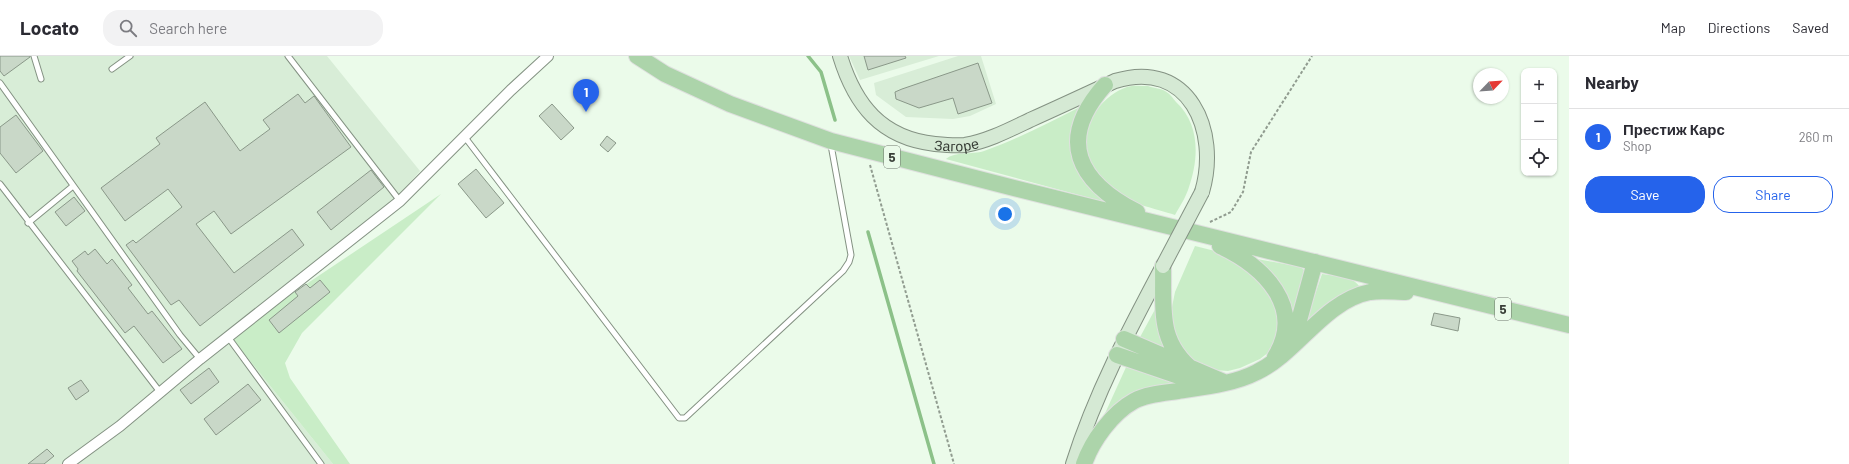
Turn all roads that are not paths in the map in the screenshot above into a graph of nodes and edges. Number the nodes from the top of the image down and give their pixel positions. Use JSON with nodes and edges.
{"nodes":[{"id":1,"x":34,"y":56,"type":"edge"},
{"id":2,"x":130,"y":56,"type":"edge"},
{"id":3,"x":288,"y":56,"type":"edge"},
{"id":4,"x":548,"y":56,"type":"edge"},
{"id":5,"x":637,"y":56,"type":"edge"},
{"id":6,"x":840,"y":56,"type":"edge"},
{"id":7,"x":112,"y":69,"type":"dead end"},
{"id":8,"x":41,"y":79,"type":"dead end"},
{"id":9,"x":1105,"y":85,"type":"junction"},
{"id":10,"x":1,"y":86,"type":"edge"},
{"id":11,"x":464,"y":136,"type":"junction"},
{"id":12,"x":831,"y":141,"type":"junction"},
{"id":13,"x":0,"y":184,"type":"edge"},
{"id":14,"x":73,"y":186,"type":"junction"},
{"id":15,"x":400,"y":201,"type":"junction"},
{"id":16,"x":28,"y":223,"type":"junction"},
{"id":17,"x":1160,"y":224,"type":"junction"},
{"id":18,"x":1192,"y":232,"type":"junction"},
{"id":19,"x":1315,"y":262,"type":"junction"},
{"id":20,"x":1163,"y":266,"type":"junction"},
{"id":21,"x":1438,"y":293,"type":"junction"},
{"id":22,"x":1569,"y":325,"type":"edge"},
{"id":23,"x":228,"y":337,"type":"junction"},
{"id":24,"x":1124,"y":339,"type":"junction"},
{"id":25,"x":1292,"y":346,"type":"junction"},
{"id":26,"x":1117,"y":355,"type":"junction"},
{"id":27,"x":200,"y":359,"type":"junction"},
{"id":28,"x":1271,"y":363,"type":"junction"},
{"id":29,"x":1194,"y":371,"type":"junction"},
{"id":30,"x":1216,"y":384,"type":"junction"},
{"id":31,"x":160,"y":392,"type":"junction"},
{"id":32,"x":68,"y":464,"type":"edge"},
{"id":33,"x":321,"y":464,"type":"edge"},
{"id":34,"x":1073,"y":464,"type":"edge"},
{"id":35,"x":1084,"y":464,"type":"edge"}],
"edges":[{"from":1,"to":8,"type":"lane"},
{"from":2,"to":7,"type":"lane"},
{"from":3,"to":15,"type":"lane"},
{"from":4,"to":11,"type":"street"},
{"from":5,"to":12,"type":"main road","number":"5"},
{"from":6,"to":9,"type":"main road","name":"Загоре"},
{"from":9,"to":17,"type":"main road"},
{"from":9,"to":20,"type":"main road","name":"Загоре","bridge":true},
{"from":10,"to":14,"type":"lane"},
{"from":11,"to":12,"type":"lane"},
{"from":11,"to":15,"type":"street"},
{"from":12,"to":17,"type":"main road","number":"5"},
{"from":13,"to":16,"type":"lane"},
{"from":14,"to":16,"type":"lane"},
{"from":14,"to":27,"type":"lane"},
{"from":15,"to":23,"type":"street"},
{"from":16,"to":31,"type":"lane"},
{"from":17,"to":18,"type":"main road","number":"5"},
{"from":18,"to":19,"type":"main road","number":"5"},
{"from":18,"to":28,"type":"main road"},
{"from":19,"to":21,"type":"main road","number":"5"},
{"from":19,"to":25,"type":"main road"},
{"from":20,"to":24,"type":"main road","name":"Загоре"},
{"from":20,"to":29,"type":"main road"},
{"from":21,"to":22,"type":"main road","number":"5"},
{"from":21,"to":25,"type":"main road"},
{"from":23,"to":27,"type":"street"},
{"from":23,"to":33,"type":"lane"},
{"from":24,"to":26,"type":"main road","name":"Загоре"},
{"from":24,"to":29,"type":"main road"},
{"from":25,"to":28,"type":"main road"},
{"from":26,"to":30,"type":"main road"},
{"from":26,"to":34,"type":"main road","name":"Загоре"},
{"from":27,"to":31,"type":"street"},
{"from":28,"to":30,"type":"main road"},
{"from":29,"to":30,"type":"main road"},
{"from":30,"to":35,"type":"main road"},
{"from":31,"to":32,"type":"street"}]}
